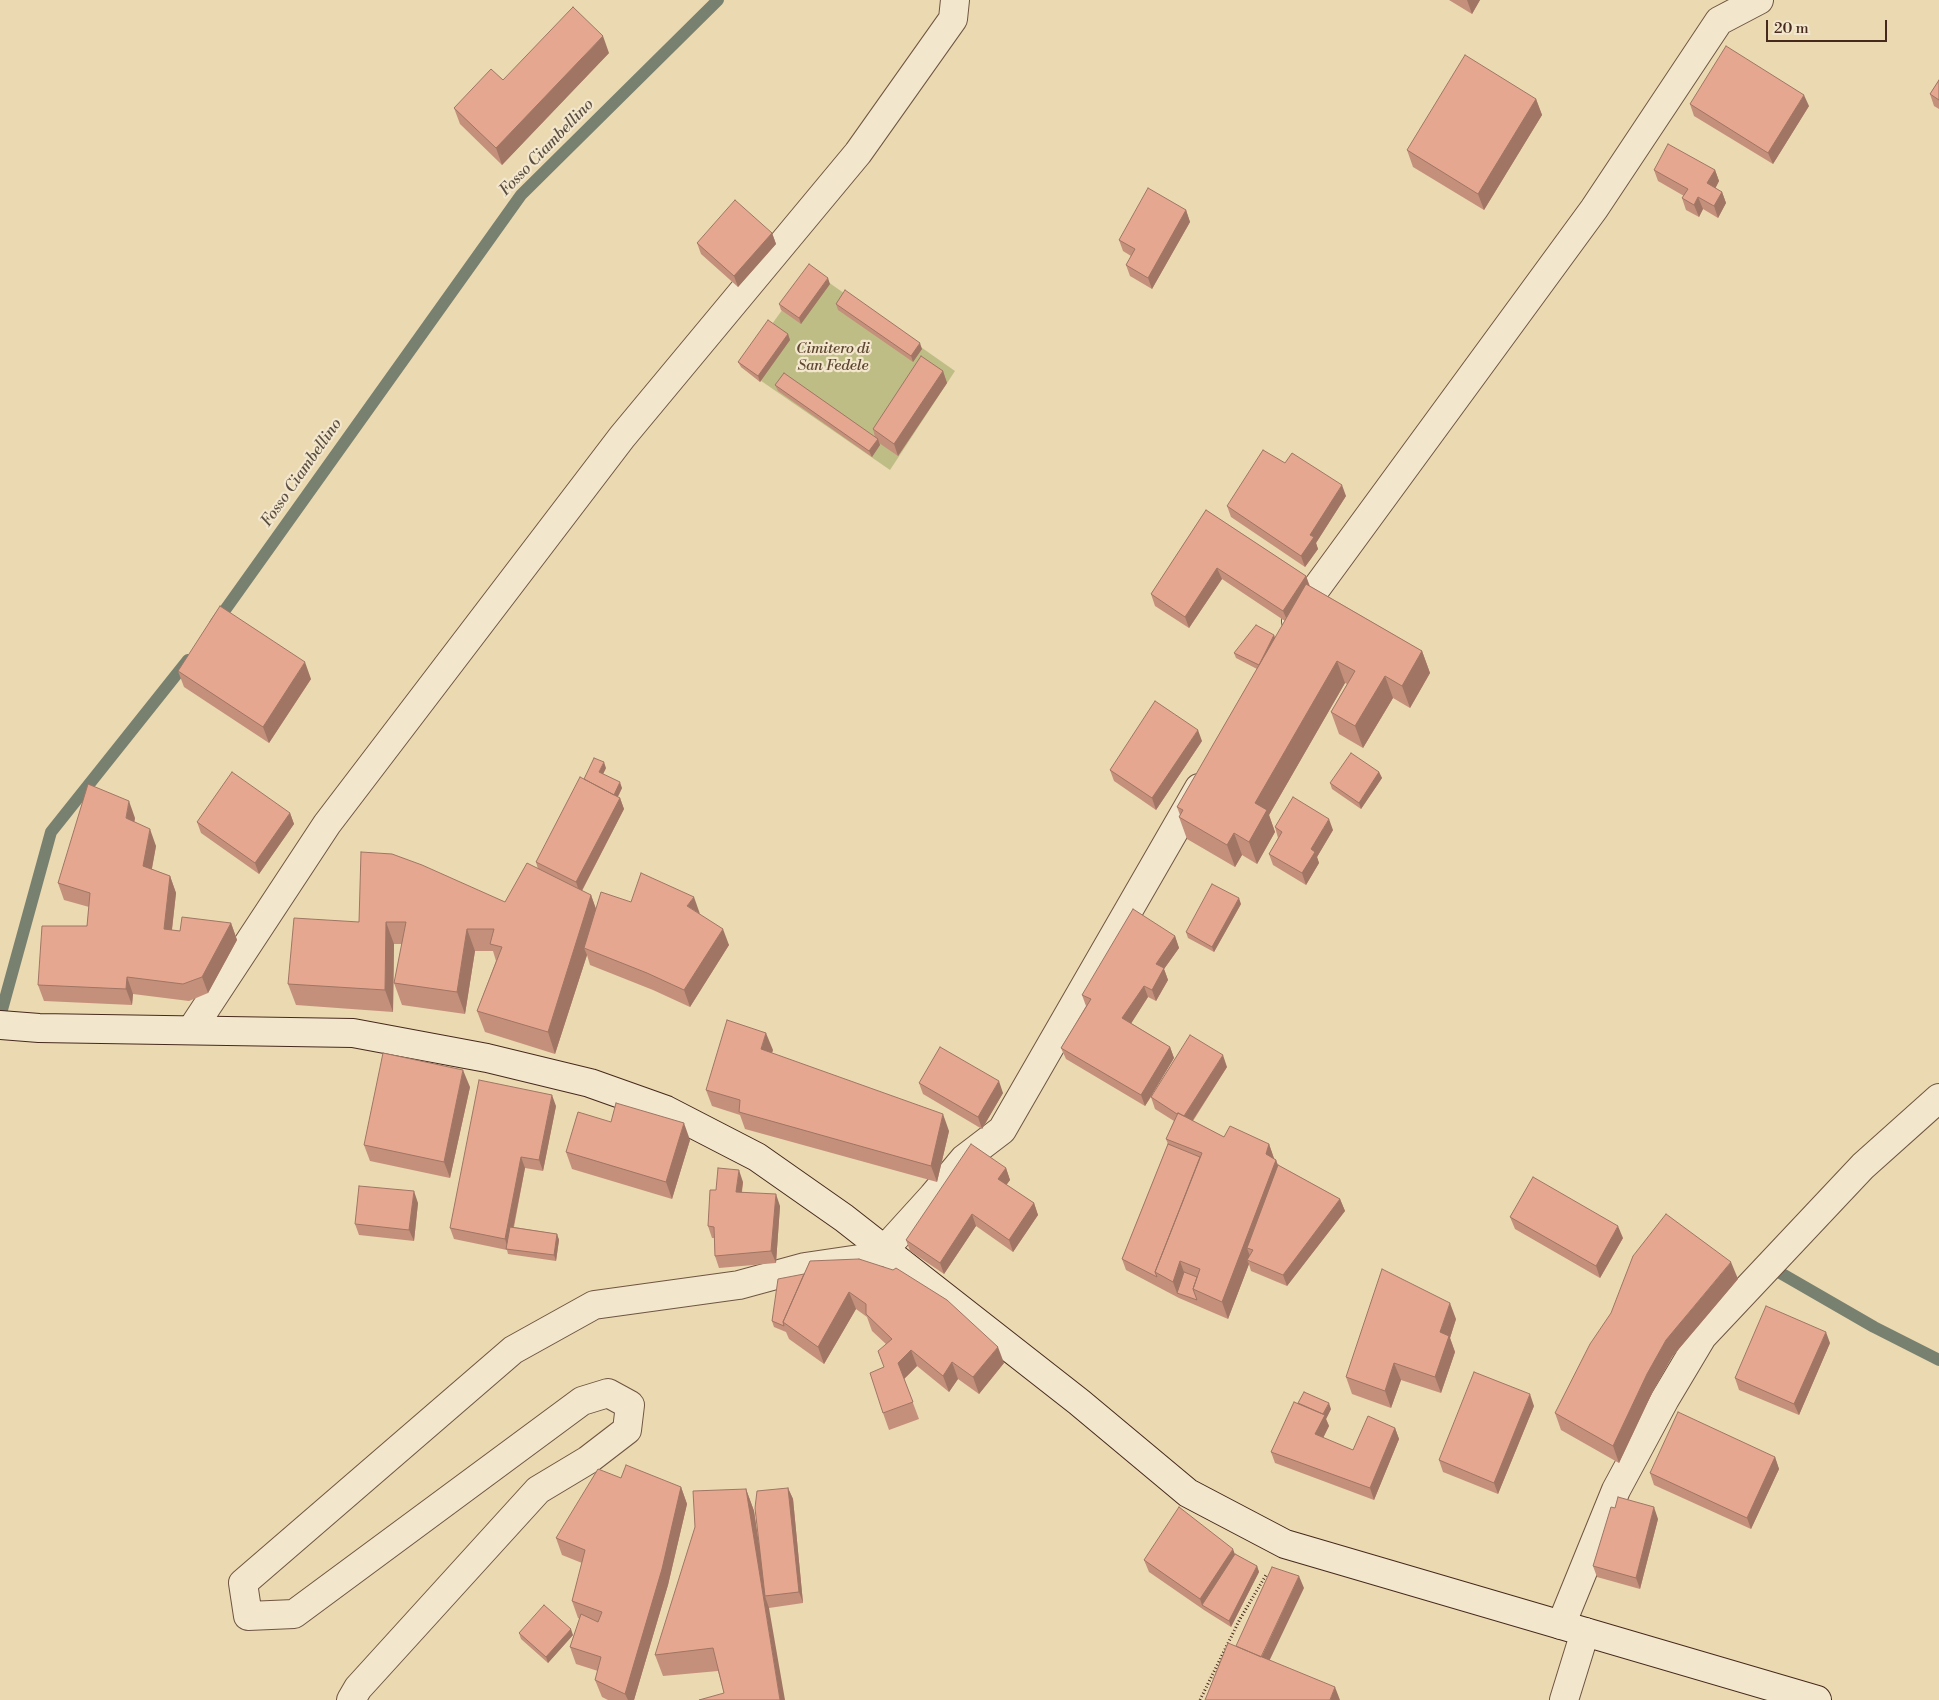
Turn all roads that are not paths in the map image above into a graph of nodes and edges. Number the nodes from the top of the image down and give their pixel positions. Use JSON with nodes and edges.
{"nodes":[{"id":1,"x":955,"y":0,"type":"edge"},
{"id":2,"x":1760,"y":0,"type":"edge"},
{"id":3,"x":1285,"y":641,"type":"edge"},
{"id":4,"x":1209,"y":770,"type":"edge"},
{"id":5,"x":9,"y":1026,"type":"edge"},
{"id":6,"x":192,"y":1029,"type":"junction"},
{"id":7,"x":1939,"y":1098,"type":"edge"},
{"id":8,"x":884,"y":1250,"type":"junction"},
{"id":9,"x":1573,"y":1629,"type":"junction"},
{"id":10,"x":351,"y":1700,"type":"edge"},
{"id":11,"x":1564,"y":1700,"type":"edge"},
{"id":12,"x":1817,"y":1700,"type":"edge"}],
"edges":[{"from":1,"to":6,"type":"street"},
{"from":2,"to":3,"type":"street"},
{"from":4,"to":8,"type":"street"},
{"from":5,"to":6,"type":"street"},
{"from":6,"to":8,"type":"street"},
{"from":7,"to":9,"type":"street"},
{"from":8,"to":9,"type":"street"},
{"from":8,"to":10,"type":"street"},
{"from":9,"to":11,"type":"street"},
{"from":9,"to":12,"type":"street"}]}
